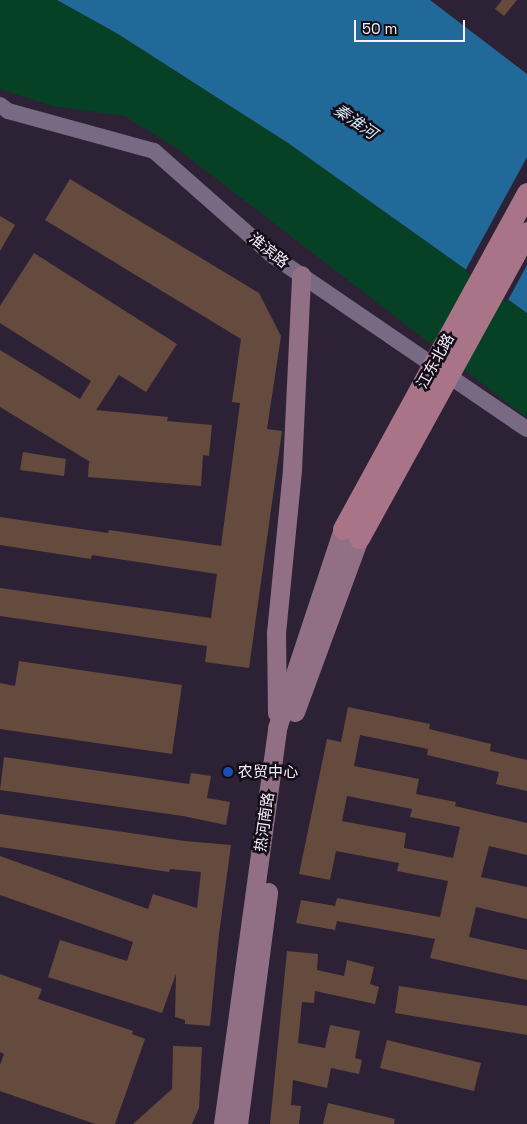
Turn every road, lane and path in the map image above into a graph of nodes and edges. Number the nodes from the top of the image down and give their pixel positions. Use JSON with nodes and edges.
{"nodes":[{"id":1,"x":0,"y":105,"type":"edge"},
{"id":2,"x":527,"y":193,"type":"edge"},
{"id":3,"x":527,"y":232,"type":"edge"},
{"id":4,"x":301,"y":275,"type":"junction"},
{"id":5,"x":527,"y":429,"type":"edge"},
{"id":6,"x":351,"y":534,"type":"junction"},
{"id":7,"x":277,"y":728,"type":"junction"},
{"id":8,"x":224,"y":1124,"type":"edge"},
{"id":9,"x":238,"y":1124,"type":"edge"}],
"edges":[{"from":1,"to":4,"type":"street","name":"淮滨路"},
{"from":2,"to":6,"type":"main road","name":"江东北路"},
{"from":3,"to":6,"type":"main road","name":"江东北路"},
{"from":4,"to":5,"type":"street","name":"淮滨路"},
{"from":4,"to":7,"type":"main road"},
{"from":6,"to":7,"type":"main road","name":"热河南路"},
{"from":6,"to":9,"type":"main road","name":"热河南路"},
{"from":7,"to":8,"type":"main road","name":"热河南路"}]}
